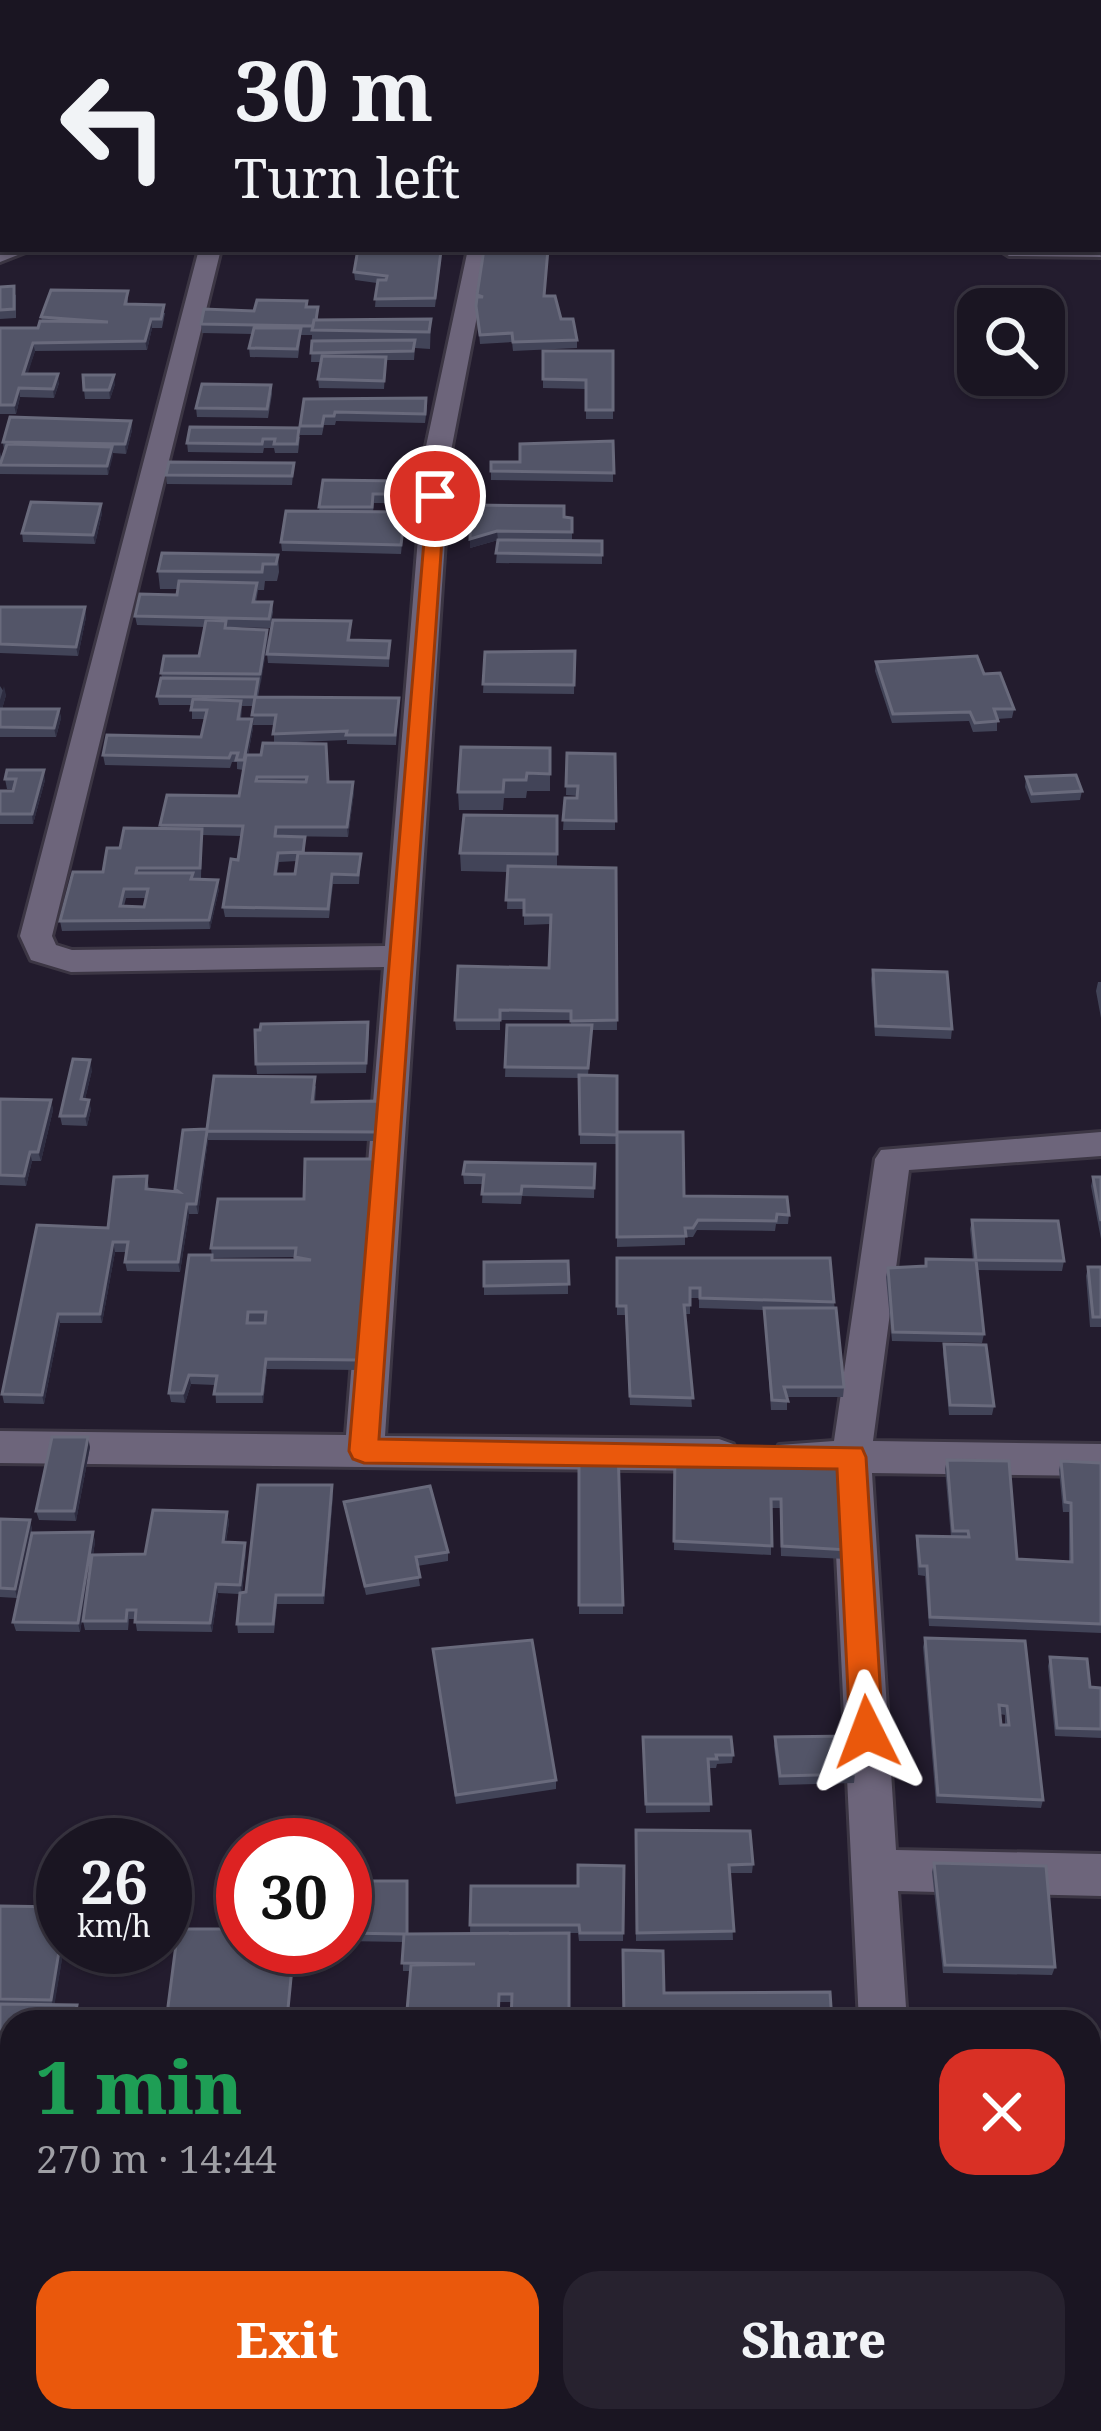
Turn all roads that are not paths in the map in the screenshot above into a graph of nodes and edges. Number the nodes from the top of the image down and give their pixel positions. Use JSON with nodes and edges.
{"nodes":[{"id":1,"x":209,"y":252,"type":"edge"},
{"id":2,"x":478,"y":252,"type":"edge"},
{"id":3,"x":401,"y":956,"type":"junction"},
{"id":4,"x":1101,"y":1144,"type":"edge"},
{"id":5,"x":0,"y":1447,"type":"edge"},
{"id":6,"x":364,"y":1451,"type":"junction"},
{"id":7,"x":851,"y":1457,"type":"junction"},
{"id":8,"x":1101,"y":1460,"type":"edge"},
{"id":9,"x":875,"y":1870,"type":"junction"},
{"id":10,"x":1101,"y":1875,"type":"edge"},
{"id":11,"x":882,"y":2010,"type":"edge"}],
"edges":[{"from":1,"to":3,"type":"street"},
{"from":2,"to":3,"type":"street"},
{"from":3,"to":6,"type":"street"},
{"from":4,"to":7,"type":"street"},
{"from":5,"to":6,"type":"street"},
{"from":6,"to":7,"type":"street"},
{"from":7,"to":8,"type":"street"},
{"from":7,"to":9,"type":"street"},
{"from":9,"to":10,"type":"street"},
{"from":9,"to":11,"type":"street"}]}
